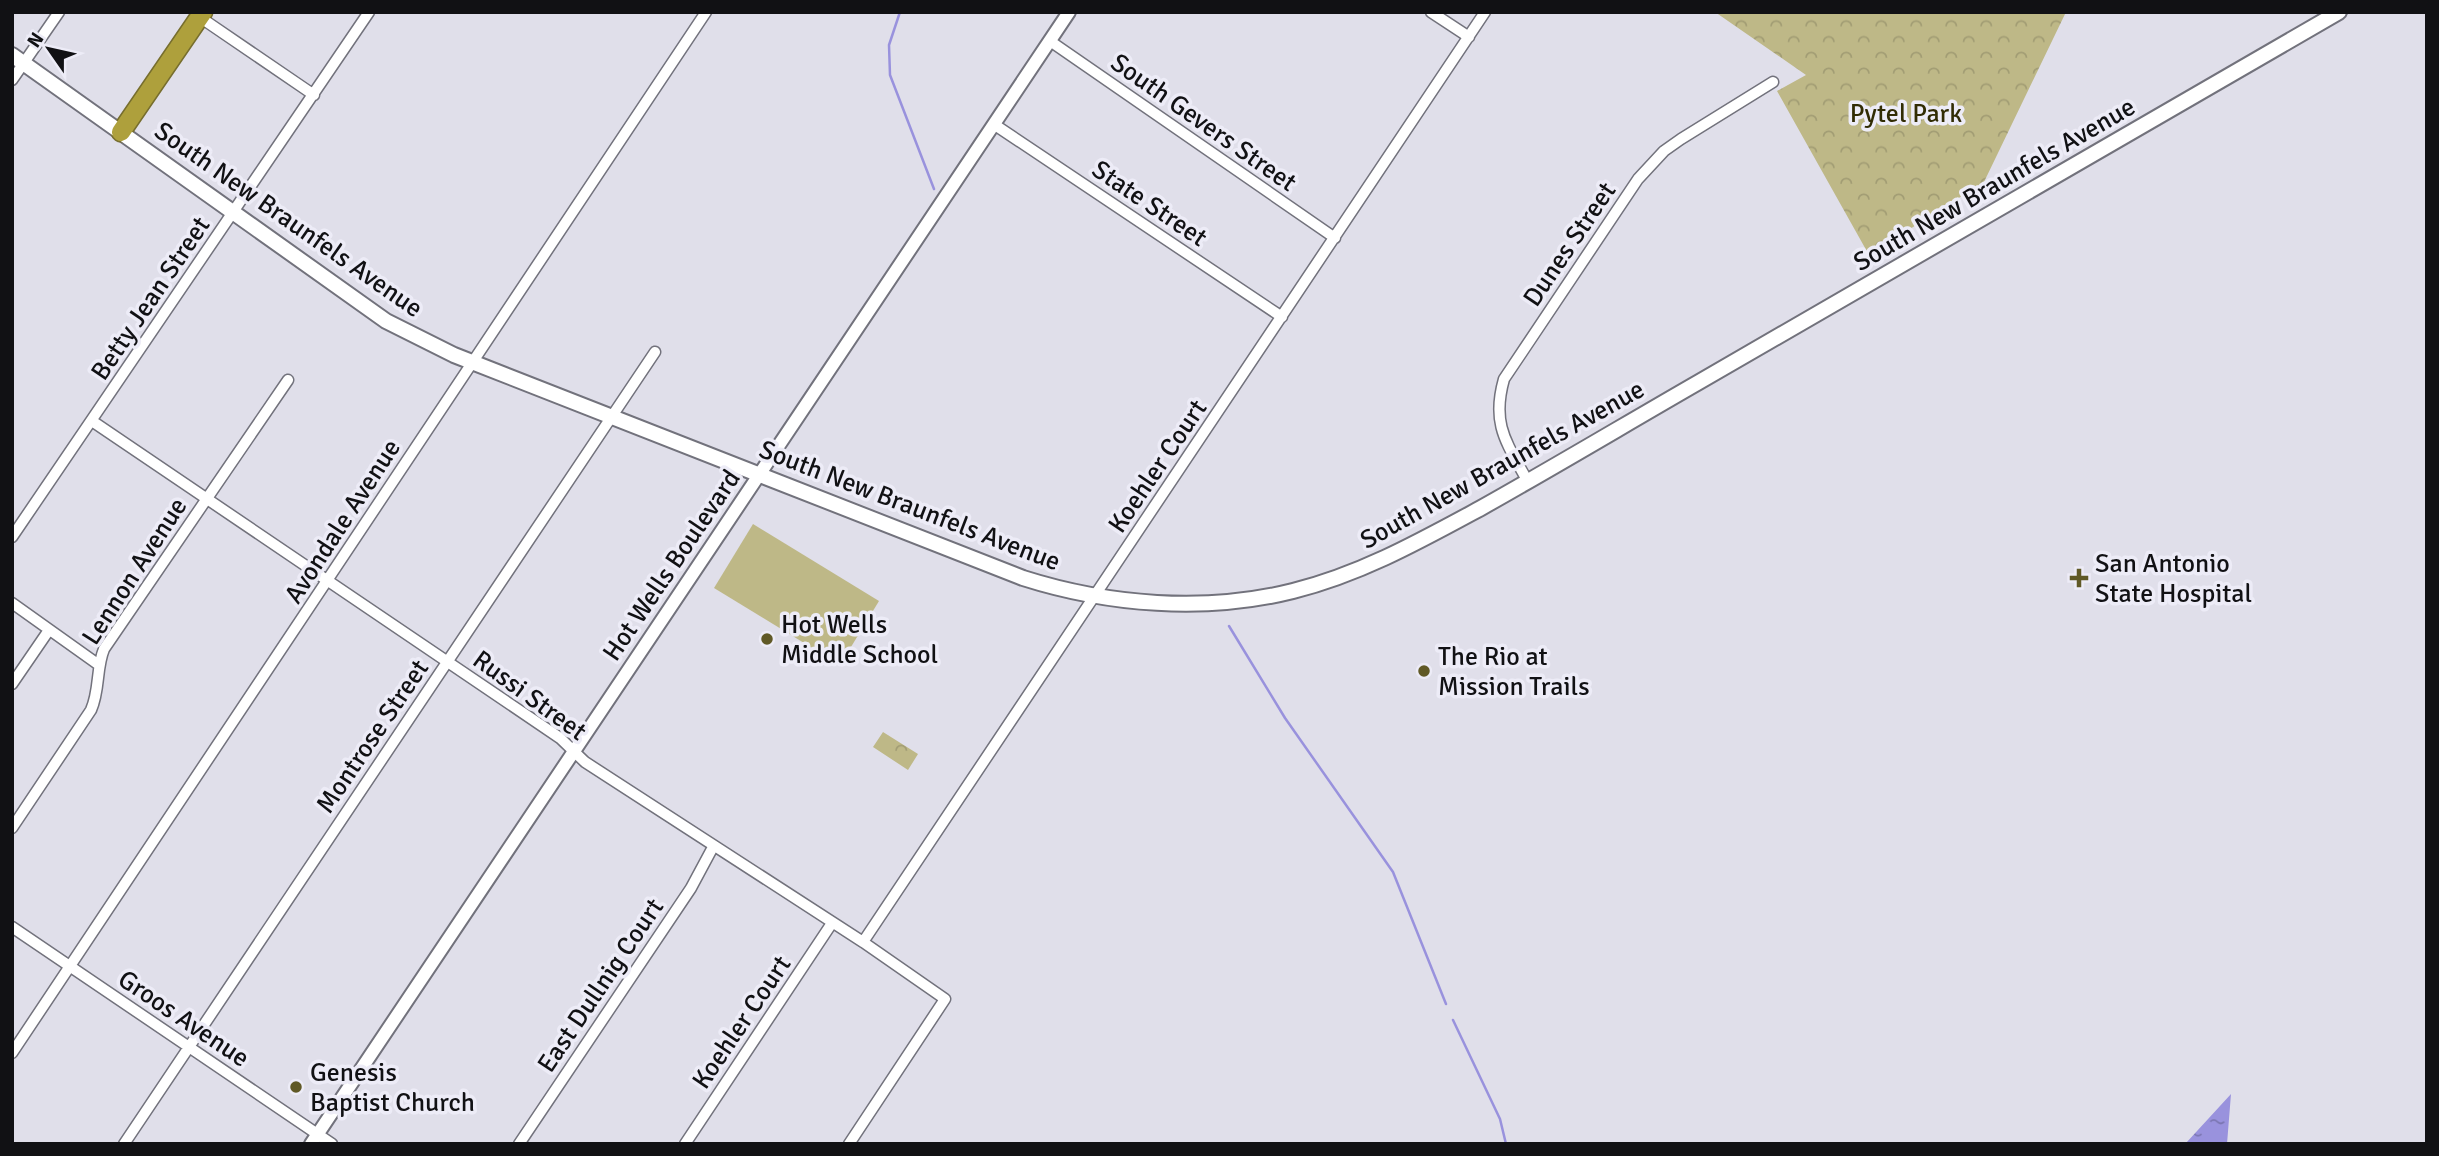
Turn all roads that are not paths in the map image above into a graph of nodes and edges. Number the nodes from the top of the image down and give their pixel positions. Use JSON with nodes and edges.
{"nodes":[{"id":1,"x":59,"y":12,"type":"edge"},
{"id":2,"x":369,"y":12,"type":"edge"},
{"id":3,"x":706,"y":12,"type":"edge"},
{"id":4,"x":1069,"y":12,"type":"edge"},
{"id":5,"x":1431,"y":12,"type":"edge"},
{"id":6,"x":1485,"y":12,"type":"edge"},
{"id":7,"x":2339,"y":12,"type":"edge"},
{"id":8,"x":205,"y":17,"type":"edge"},
{"id":9,"x":1469,"y":37,"type":"junction"},
{"id":10,"x":1050,"y":41,"type":"junction"},
{"id":11,"x":18,"y":59,"type":"edge"},
{"id":12,"x":12,"y":80,"type":"edge"},
{"id":13,"x":1773,"y":82,"type":"dead end"},
{"id":14,"x":314,"y":94,"type":"junction"},
{"id":15,"x":995,"y":125,"type":"junction"},
{"id":16,"x":121,"y":132,"type":"junction"},
{"id":17,"x":233,"y":213,"type":"junction"},
{"id":18,"x":1335,"y":238,"type":"junction"},
{"id":19,"x":1282,"y":317,"type":"junction"},
{"id":20,"x":655,"y":352,"type":"dead end"},
{"id":21,"x":472,"y":362,"type":"junction"},
{"id":22,"x":288,"y":380,"type":"dead end"},
{"id":23,"x":610,"y":417,"type":"junction"},
{"id":24,"x":92,"y":421,"type":"junction"},
{"id":25,"x":759,"y":475,"type":"junction"},
{"id":26,"x":1528,"y":482,"type":"junction"},
{"id":27,"x":206,"y":498,"type":"junction"},
{"id":28,"x":12,"y":537,"type":"edge"},
{"id":29,"x":327,"y":581,"type":"junction"},
{"id":30,"x":1096,"y":594,"type":"junction"},
{"id":31,"x":12,"y":603,"type":"edge"},
{"id":32,"x":49,"y":630,"type":"junction"},
{"id":33,"x":447,"y":661,"type":"junction"},
{"id":34,"x":99,"y":665,"type":"junction"},
{"id":35,"x":12,"y":684,"type":"edge"},
{"id":36,"x":573,"y":750,"type":"junction"},
{"id":37,"x":12,"y":828,"type":"edge"},
{"id":38,"x":713,"y":847,"type":"junction"},
{"id":39,"x":832,"y":923,"type":"junction"},
{"id":40,"x":12,"y":927,"type":"edge"},
{"id":41,"x":863,"y":942,"type":"junction"},
{"id":42,"x":70,"y":967,"type":"junction"},
{"id":43,"x":189,"y":1047,"type":"junction"},
{"id":44,"x":12,"y":1053,"type":"edge"},
{"id":45,"x":314,"y":1139,"type":"edge"},
{"id":46,"x":124,"y":1144,"type":"edge"},
{"id":47,"x":332,"y":1144,"type":"edge"},
{"id":48,"x":519,"y":1144,"type":"edge"},
{"id":49,"x":685,"y":1144,"type":"edge"},
{"id":50,"x":849,"y":1144,"type":"edge"}],
"edges":[{"from":1,"to":11,"type":"street"},
{"from":2,"to":14,"type":"street","name":"Betty Jean Street"},
{"from":3,"to":21,"type":"street","name":"Avondale Avenue"},
{"from":4,"to":10,"type":"street","name":"Hot Wells Boulevard"},
{"from":5,"to":9,"type":"street"},
{"from":6,"to":9,"type":"street","name":"Koehler Court"},
{"from":7,"to":26,"type":"main road","name":"South New Braunfels Avenue"},
{"from":8,"to":14,"type":"street"},
{"from":8,"to":16,"type":"highway"},
{"from":9,"to":18,"type":"street","name":"Koehler Court"},
{"from":10,"to":15,"type":"street","name":"Hot Wells Boulevard"},
{"from":10,"to":18,"type":"street","name":"South Gevers Street"},
{"from":11,"to":12,"type":"street"},
{"from":11,"to":16,"type":"main road","name":"South New Braunfels Avenue"},
{"from":13,"to":26,"type":"street","name":"Dunes Street"},
{"from":14,"to":17,"type":"street","name":"Betty Jean Street"},
{"from":15,"to":19,"type":"street","name":"State Street"},
{"from":15,"to":25,"type":"street","name":"Hot Wells Boulevard"},
{"from":16,"to":17,"type":"main road","name":"South New Braunfels Avenue"},
{"from":17,"to":21,"type":"main road","name":"South New Braunfels Avenue"},
{"from":17,"to":24,"type":"street","name":"Betty Jean Street"},
{"from":18,"to":19,"type":"street","name":"Koehler Court"},
{"from":19,"to":30,"type":"street","name":"Koehler Court"},
{"from":20,"to":23,"type":"street","name":"Montrose Street"},
{"from":21,"to":23,"type":"main road","name":"South New Braunfels Avenue"},
{"from":21,"to":29,"type":"street","name":"Avondale Avenue"},
{"from":22,"to":27,"type":"street","name":"Lennon Avenue"},
{"from":23,"to":25,"type":"main road","name":"South New Braunfels Avenue"},
{"from":23,"to":33,"type":"street","name":"Montrose Street"},
{"from":24,"to":27,"type":"street","name":"Russi Street"},
{"from":24,"to":28,"type":"street","name":"Betty Jean Street"},
{"from":25,"to":30,"type":"main road","name":"South New Braunfels Avenue"},
{"from":25,"to":36,"type":"street","name":"Hot Wells Boulevard"},
{"from":26,"to":30,"type":"main road","name":"South New Braunfels Avenue"},
{"from":27,"to":29,"type":"street","name":"Russi Street"},
{"from":27,"to":34,"type":"street","name":"Lennon Avenue"},
{"from":29,"to":33,"type":"street","name":"Russi Street"},
{"from":29,"to":42,"type":"street","name":"Avondale Avenue"},
{"from":30,"to":41,"type":"street","name":"Koehler Court"},
{"from":31,"to":32,"type":"street"},
{"from":32,"to":34,"type":"street"},
{"from":32,"to":35,"type":"street"},
{"from":33,"to":36,"type":"street","name":"Russi Street"},
{"from":33,"to":43,"type":"street","name":"Montrose Street"},
{"from":34,"to":37,"type":"street","name":"Lennon Avenue"},
{"from":36,"to":38,"type":"street","name":"Russi Street"},
{"from":36,"to":45,"type":"street","name":"Hot Wells Boulevard"},
{"from":38,"to":39,"type":"street","name":"Russi Street"},
{"from":38,"to":48,"type":"street","name":"East Dullnig Court"},
{"from":39,"to":41,"type":"street","name":"Russi Street"},
{"from":39,"to":49,"type":"street","name":"Koehler Court"},
{"from":40,"to":42,"type":"street","name":"Groos Avenue"},
{"from":41,"to":50,"type":"street","name":"Russi Street"},
{"from":42,"to":43,"type":"street","name":"Groos Avenue"},
{"from":42,"to":44,"type":"street","name":"Avondale Avenue"},
{"from":43,"to":45,"type":"street","name":"Groos Avenue"},
{"from":43,"to":46,"type":"street","name":"Montrose Street"},
{"from":45,"to":47,"type":"street","name":"Groos Avenue"}]}
